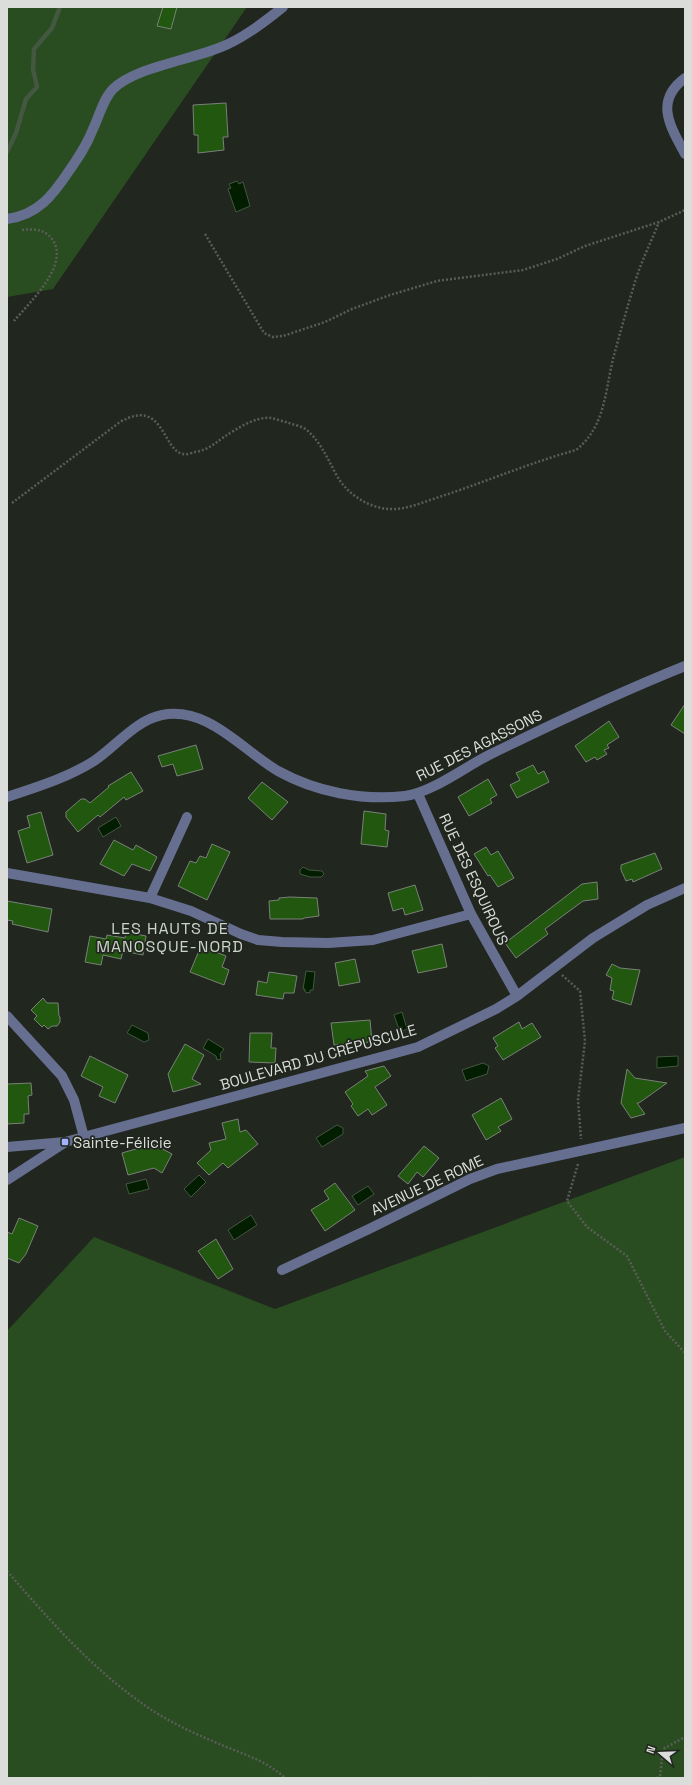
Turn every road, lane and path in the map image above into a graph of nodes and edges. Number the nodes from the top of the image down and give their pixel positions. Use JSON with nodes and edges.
{"nodes":[{"id":1,"x":283,"y":7,"type":"edge"},
{"id":2,"x":685,"y":78,"type":"edge"},
{"id":3,"x":685,"y":154,"type":"edge"},
{"id":4,"x":685,"y":210,"type":"edge"},
{"id":5,"x":7,"y":219,"type":"edge"},
{"id":6,"x":659,"y":222,"type":"junction"},
{"id":7,"x":19,"y":230,"type":"dead end"},
{"id":8,"x":205,"y":234,"type":"dead end"},
{"id":9,"x":14,"y":321,"type":"dead end"},
{"id":10,"x":12,"y":503,"type":"dead end"},
{"id":11,"x":685,"y":666,"type":"edge"},
{"id":12,"x":418,"y":794,"type":"junction"},
{"id":13,"x":7,"y":797,"type":"edge"},
{"id":14,"x":187,"y":817,"type":"dead end"},
{"id":15,"x":7,"y":873,"type":"edge"},
{"id":16,"x":685,"y":888,"type":"edge"},
{"id":17,"x":150,"y":898,"type":"junction"},
{"id":18,"x":471,"y":914,"type":"junction"},
{"id":19,"x":561,"y":974,"type":"dead end"},
{"id":20,"x":517,"y":996,"type":"junction"},
{"id":21,"x":7,"y":1016,"type":"edge"},
{"id":22,"x":685,"y":1128,"type":"edge"},
{"id":23,"x":84,"y":1137,"type":"junction"},
{"id":24,"x":66,"y":1142,"type":"junction"},
{"id":25,"x":7,"y":1147,"type":"edge"},
{"id":26,"x":582,"y":1150,"type":"junction"},
{"id":27,"x":7,"y":1180,"type":"edge"},
{"id":28,"x":282,"y":1270,"type":"dead end"},
{"id":29,"x":685,"y":1353,"type":"edge"},
{"id":30,"x":7,"y":1571,"type":"edge"},
{"id":31,"x":685,"y":1738,"type":"edge"},
{"id":32,"x":285,"y":1778,"type":"edge"},
{"id":33,"x":475,"y":1778,"type":"edge"},
{"id":34,"x":483,"y":1778,"type":"edge"},
{"id":35,"x":657,"y":1778,"type":"edge"}],
"edges":[{"from":1,"to":5,"type":"street"},
{"from":2,"to":3,"type":"street"},
{"from":4,"to":6,"type":"path"},
{"from":6,"to":8,"type":"path"},
{"from":6,"to":10,"type":"path"},
{"from":7,"to":9,"type":"path"},
{"from":11,"to":12,"type":"street","name":"RUE DES AGASSONS"},
{"from":12,"to":13,"type":"street","name":"RUE DES AGASSONS"},
{"from":12,"to":18,"type":"street","name":"RUE DES ESQUIROUS"},
{"from":14,"to":17,"type":"street"},
{"from":15,"to":17,"type":"street"},
{"from":16,"to":20,"type":"street","name":"BOULEVARD DU CRÉPUSCULE"},
{"from":17,"to":18,"type":"street"},
{"from":18,"to":20,"type":"street","name":"RUE DES ESQUIROUS"},
{"from":19,"to":26,"type":"path"},
{"from":20,"to":23,"type":"street","name":"BOULEVARD DU CRÉPUSCULE"},
{"from":21,"to":23,"type":"street"},
{"from":22,"to":26,"type":"street","name":"AVENUE DE ROME"},
{"from":23,"to":24,"type":"street","name":"BOULEVARD DU CRÉPUSCULE"},
{"from":24,"to":25,"type":"street"},
{"from":24,"to":27,"type":"street"},
{"from":26,"to":28,"type":"street","name":"AVENUE DE ROME"},
{"from":26,"to":29,"type":"path"},
{"from":30,"to":32,"type":"path"},
{"from":31,"to":35,"type":"path"},
{"from":33,"to":34,"type":"path"}]}
